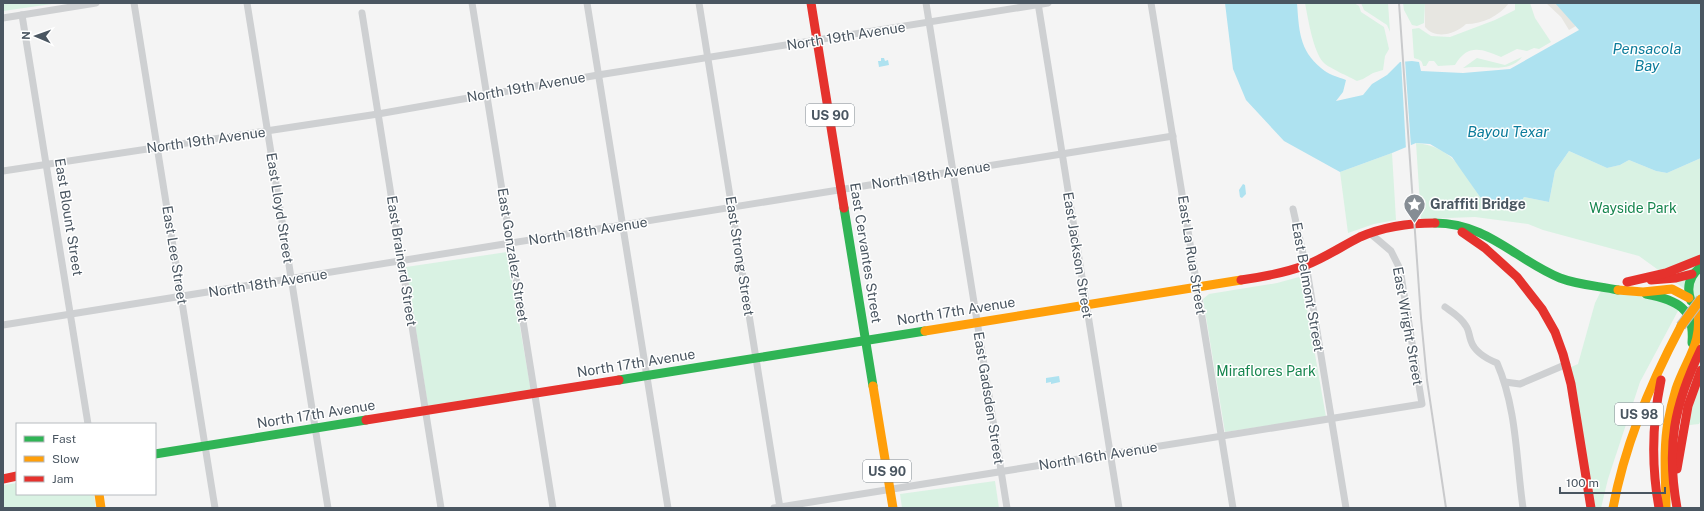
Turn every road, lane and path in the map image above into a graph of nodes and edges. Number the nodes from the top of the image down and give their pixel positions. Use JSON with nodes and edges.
{"nodes":[{"id":1,"x":96,"y":3,"type":"edge"},
{"id":2,"x":134,"y":3,"type":"edge"},
{"id":3,"x":247,"y":3,"type":"edge"},
{"id":4,"x":472,"y":3,"type":"edge"},
{"id":5,"x":587,"y":3,"type":"edge"},
{"id":6,"x":699,"y":3,"type":"edge"},
{"id":7,"x":812,"y":3,"type":"edge"},
{"id":8,"x":926,"y":3,"type":"edge"},
{"id":9,"x":1048,"y":3,"type":"edge"},
{"id":10,"x":1151,"y":3,"type":"edge"},
{"id":11,"x":1038,"y":4,"type":"edge"},
{"id":12,"x":362,"y":13,"type":"dead end"},
{"id":13,"x":22,"y":15,"type":"junction"},
{"id":14,"x":3,"y":18,"type":"edge"},
{"id":15,"x":929,"y":23,"type":"junction"},
{"id":16,"x":818,"y":41,"type":"junction"},
{"id":17,"x":708,"y":58,"type":"junction"},
{"id":18,"x":598,"y":75,"type":"junction"},
{"id":19,"x":486,"y":94,"type":"junction"},
{"id":20,"x":378,"y":114,"type":"junction"},
{"id":21,"x":268,"y":131,"type":"junction"},
{"id":22,"x":1173,"y":136,"type":"junction"},
{"id":23,"x":157,"y":147,"type":"junction"},
{"id":24,"x":1062,"y":154,"type":"junction"},
{"id":25,"x":46,"y":164,"type":"junction"},
{"id":26,"x":3,"y":171,"type":"edge"},
{"id":27,"x":953,"y":172,"type":"junction"},
{"id":28,"x":842,"y":190,"type":"junction"},
{"id":29,"x":732,"y":208,"type":"junction"},
{"id":30,"x":1294,"y":209,"type":"dead end"},
{"id":31,"x":1444,"y":223,"type":"junction"},
{"id":32,"x":622,"y":226,"type":"junction"},
{"id":33,"x":1371,"y":234,"type":"junction"},
{"id":34,"x":511,"y":244,"type":"junction"},
{"id":35,"x":1701,"y":259,"type":"edge"},
{"id":36,"x":402,"y":261,"type":"junction"},
{"id":37,"x":1306,"y":265,"type":"junction"},
{"id":38,"x":1701,"y":266,"type":"edge"},
{"id":39,"x":1692,"y":274,"type":"junction"},
{"id":40,"x":291,"y":279,"type":"junction"},
{"id":41,"x":1627,"y":286,"type":"junction"},
{"id":42,"x":1197,"y":287,"type":"junction"},
{"id":43,"x":181,"y":297,"type":"junction"},
{"id":44,"x":1689,"y":298,"type":"junction"},
{"id":45,"x":1701,"y":300,"type":"edge"},
{"id":46,"x":1086,"y":304,"type":"junction"},
{"id":47,"x":1444,"y":307,"type":"dead end"},
{"id":48,"x":1699,"y":310,"type":"edge"},
{"id":49,"x":70,"y":314,"type":"junction"},
{"id":50,"x":977,"y":322,"type":"junction"},
{"id":51,"x":3,"y":325,"type":"edge"},
{"id":52,"x":866,"y":340,"type":"junction"},
{"id":53,"x":1701,"y":349,"type":"edge"},
{"id":54,"x":1667,"y":351,"type":"junction"},
{"id":55,"x":756,"y":358,"type":"junction"},
{"id":56,"x":1567,"y":364,"type":"junction"},
{"id":57,"x":1701,"y":370,"type":"edge"},
{"id":58,"x":1683,"y":372,"type":"junction"},
{"id":59,"x":646,"y":375,"type":"junction"},
{"id":60,"x":1505,"y":382,"type":"junction"},
{"id":61,"x":535,"y":393,"type":"junction"},
{"id":62,"x":1422,"y":404,"type":"joint"},
{"id":63,"x":426,"y":411,"type":"junction"},
{"id":64,"x":1331,"y":419,"type":"junction"},
{"id":65,"x":88,"y":423,"type":"edge"},
{"id":66,"x":316,"y":428,"type":"junction"},
{"id":67,"x":1221,"y":436,"type":"junction"},
{"id":68,"x":205,"y":446,"type":"junction"},
{"id":69,"x":156,"y":454,"type":"edge"},
{"id":70,"x":1110,"y":454,"type":"junction"},
{"id":71,"x":1001,"y":472,"type":"junction"},
{"id":72,"x":16,"y":476,"type":"edge"},
{"id":73,"x":3,"y":479,"type":"edge"},
{"id":74,"x":890,"y":490,"type":"junction"},
{"id":75,"x":99,"y":495,"type":"edge"},
{"id":76,"x":101,"y":508,"type":"edge"},
{"id":77,"x":215,"y":508,"type":"edge"},
{"id":78,"x":328,"y":508,"type":"edge"},
{"id":79,"x":441,"y":508,"type":"edge"},
{"id":80,"x":553,"y":508,"type":"edge"},
{"id":81,"x":668,"y":508,"type":"edge"},
{"id":82,"x":778,"y":508,"type":"edge"},
{"id":83,"x":893,"y":508,"type":"edge"},
{"id":84,"x":1007,"y":508,"type":"edge"},
{"id":85,"x":1119,"y":508,"type":"edge"},
{"id":86,"x":1233,"y":508,"type":"edge"},
{"id":87,"x":1346,"y":508,"type":"edge"},
{"id":88,"x":1523,"y":508,"type":"edge"},
{"id":89,"x":1591,"y":508,"type":"edge"},
{"id":90,"x":1612,"y":508,"type":"edge"},
{"id":91,"x":1659,"y":508,"type":"edge"},
{"id":92,"x":1666,"y":508,"type":"edge"},
{"id":93,"x":1678,"y":508,"type":"edge"}],
"edges":[{"from":1,"to":13,"type":"street"},
{"from":2,"to":23,"type":"street","name":"East Lee Street"},
{"from":3,"to":21,"type":"street","name":"East Lloyd Street"},
{"from":4,"to":19,"type":"street","name":"East Gonzalez Street"},
{"from":5,"to":18,"type":"street"},
{"from":6,"to":17,"type":"street","name":"East Strong Street"},
{"from":7,"to":16,"type":"main road","name":"East Cervantes Street","number":"US 90"},
{"from":8,"to":15,"type":"street","name":"East Gadsden Street"},
{"from":9,"to":11,"type":"street","name":"North 19th Avenue"},
{"from":10,"to":22,"type":"street","name":"East La Rua Street"},
{"from":11,"to":15,"type":"street","name":"North 19th Avenue"},
{"from":11,"to":24,"type":"street","name":"East Jackson Street"},
{"from":12,"to":20,"type":"street","name":"East Brainerd Street"},
{"from":13,"to":14,"type":"street"},
{"from":13,"to":25,"type":"street","name":"East Blount Street"},
{"from":15,"to":16,"type":"street","name":"North 19th Avenue"},
{"from":15,"to":27,"type":"street","name":"East Gadsden Street"},
{"from":16,"to":17,"type":"street","name":"North 19th Avenue"},
{"from":16,"to":28,"type":"main road","name":"East Cervantes Street","number":"US 90"},
{"from":17,"to":18,"type":"street","name":"North 19th Avenue"},
{"from":17,"to":29,"type":"street","name":"East Strong Street"},
{"from":18,"to":19,"type":"street","name":"North 19th Avenue"},
{"from":18,"to":32,"type":"street"},
{"from":19,"to":20,"type":"street","name":"North 19th Avenue"},
{"from":19,"to":34,"type":"street","name":"East Gonzalez Street"},
{"from":20,"to":21,"type":"street","name":"North 19th Avenue"},
{"from":20,"to":36,"type":"street","name":"East Brainerd Street"},
{"from":21,"to":23,"type":"street","name":"North 19th Avenue"},
{"from":21,"to":40,"type":"street","name":"East Lloyd Street"},
{"from":22,"to":24,"type":"street","name":"North 18th Avenue"},
{"from":22,"to":42,"type":"street","name":"East La Rua Street"},
{"from":23,"to":25,"type":"street","name":"North 19th Avenue"},
{"from":23,"to":43,"type":"street","name":"East Lee Street"},
{"from":24,"to":27,"type":"street","name":"North 18th Avenue"},
{"from":24,"to":46,"type":"street","name":"East Jackson Street"},
{"from":25,"to":26,"type":"street","name":"North 19th Avenue"},
{"from":25,"to":49,"type":"street","name":"East Blount Street"},
{"from":27,"to":28,"type":"street","name":"North 18th Avenue"},
{"from":27,"to":50,"type":"street","name":"East Gadsden Street"},
{"from":28,"to":29,"type":"street","name":"North 18th Avenue"},
{"from":28,"to":52,"type":"main road","name":"East Cervantes Street","number":"US 90"},
{"from":29,"to":32,"type":"street","name":"North 18th Avenue"},
{"from":29,"to":55,"type":"street","name":"East Strong Street"},
{"from":30,"to":37,"type":"street","name":"East Belmont Street"},
{"from":31,"to":33,"type":"main road","name":"North 17th Avenue"},
{"from":31,"to":41,"type":"main road","name":"North 17th Avenue"},
{"from":31,"to":56,"type":"main road"},
{"from":32,"to":34,"type":"street","name":"North 18th Avenue"},
{"from":32,"to":59,"type":"street"},
{"from":33,"to":37,"type":"main road","name":"North 17th Avenue"},
{"from":33,"to":62,"type":"street","name":"East Wright Street"},
{"from":34,"to":36,"type":"street","name":"North 18th Avenue"},
{"from":34,"to":61,"type":"street","name":"East Gonzalez Street"},
{"from":35,"to":41,"type":"main road"},
{"from":36,"to":40,"type":"street","name":"North 18th Avenue"},
{"from":36,"to":63,"type":"street","name":"East Brainerd Street"},
{"from":37,"to":42,"type":"main road","name":"North 17th Avenue"},
{"from":37,"to":64,"type":"street","name":"East Belmont Street"},
{"from":38,"to":39,"type":"main road"},
{"from":39,"to":41,"type":"main road","name":"North 17th Avenue"},
{"from":39,"to":44,"type":"main road"},
{"from":40,"to":43,"type":"street","name":"North 18th Avenue"},
{"from":40,"to":66,"type":"street","name":"East Lloyd Street"},
{"from":41,"to":44,"type":"main road","name":"North 17th Avenue"},
{"from":41,"to":58,"type":"main road"},
{"from":42,"to":46,"type":"main road","name":"North 17th Avenue"},
{"from":42,"to":67,"type":"street","name":"East La Rua Street"},
{"from":43,"to":49,"type":"street","name":"North 18th Avenue"},
{"from":43,"to":68,"type":"street","name":"East Lee Street"},
{"from":44,"to":48,"type":"main road"},
{"from":45,"to":54,"type":"main road","number":"US 98","bridge":true},
{"from":46,"to":50,"type":"main road","name":"North 17th Avenue"},
{"from":46,"to":70,"type":"street","name":"East Jackson Street"},
{"from":47,"to":60,"type":"street"},
{"from":48,"to":58,"type":"main road"},
{"from":49,"to":51,"type":"street","name":"North 18th Avenue"},
{"from":49,"to":65,"type":"street","name":"East Blount Street"},
{"from":50,"to":52,"type":"main road","name":"North 17th Avenue"},
{"from":50,"to":71,"type":"street","name":"East Gadsden Street"},
{"from":52,"to":55,"type":"main road","name":"North 17th Avenue"},
{"from":52,"to":74,"type":"main road","name":"East Cervantes Street","number":"US 90"},
{"from":53,"to":93,"type":"main road"},
{"from":54,"to":90,"type":"main road","number":"US 98"},
{"from":54,"to":91,"type":"main road"},
{"from":55,"to":59,"type":"main road","name":"North 17th Avenue"},
{"from":55,"to":82,"type":"street","name":"East Strong Street"},
{"from":56,"to":60,"type":"street"},
{"from":56,"to":89,"type":"main road"},
{"from":57,"to":93,"type":"main road","number":"US 98"},
{"from":58,"to":92,"type":"main road"},
{"from":59,"to":61,"type":"main road","name":"North 17th Avenue"},
{"from":59,"to":81,"type":"street"},
{"from":60,"to":88,"type":"street"},
{"from":61,"to":63,"type":"main road","name":"North 17th Avenue"},
{"from":61,"to":80,"type":"street","name":"East Gonzalez Street"},
{"from":62,"to":64,"type":"street","name":"North 16th Avenue"},
{"from":63,"to":66,"type":"main road","name":"North 17th Avenue"},
{"from":63,"to":79,"type":"street","name":"East Brainerd Street"},
{"from":64,"to":67,"type":"street","name":"North 16th Avenue"},
{"from":64,"to":87,"type":"street","name":"East Belmont Street"},
{"from":66,"to":68,"type":"main road","name":"North 17th Avenue"},
{"from":66,"to":78,"type":"street","name":"East Lloyd Street"},
{"from":67,"to":70,"type":"street","name":"North 16th Avenue"},
{"from":67,"to":86,"type":"street","name":"East La Rua Street"},
{"from":68,"to":69,"type":"main road","name":"North 17th Avenue"},
{"from":68,"to":77,"type":"street","name":"East Lee Street"},
{"from":70,"to":71,"type":"street","name":"North 16th Avenue"},
{"from":70,"to":85,"type":"street","name":"East Jackson Street"},
{"from":71,"to":74,"type":"street","name":"North 16th Avenue"},
{"from":71,"to":84,"type":"street","name":"East Gadsden Street"},
{"from":72,"to":73,"type":"main road"},
{"from":74,"to":82,"type":"street","name":"North 16th Avenue"},
{"from":74,"to":83,"type":"main road","name":"East Cervantes Street","number":"US 90"},
{"from":75,"to":76,"type":"main road"}]}
